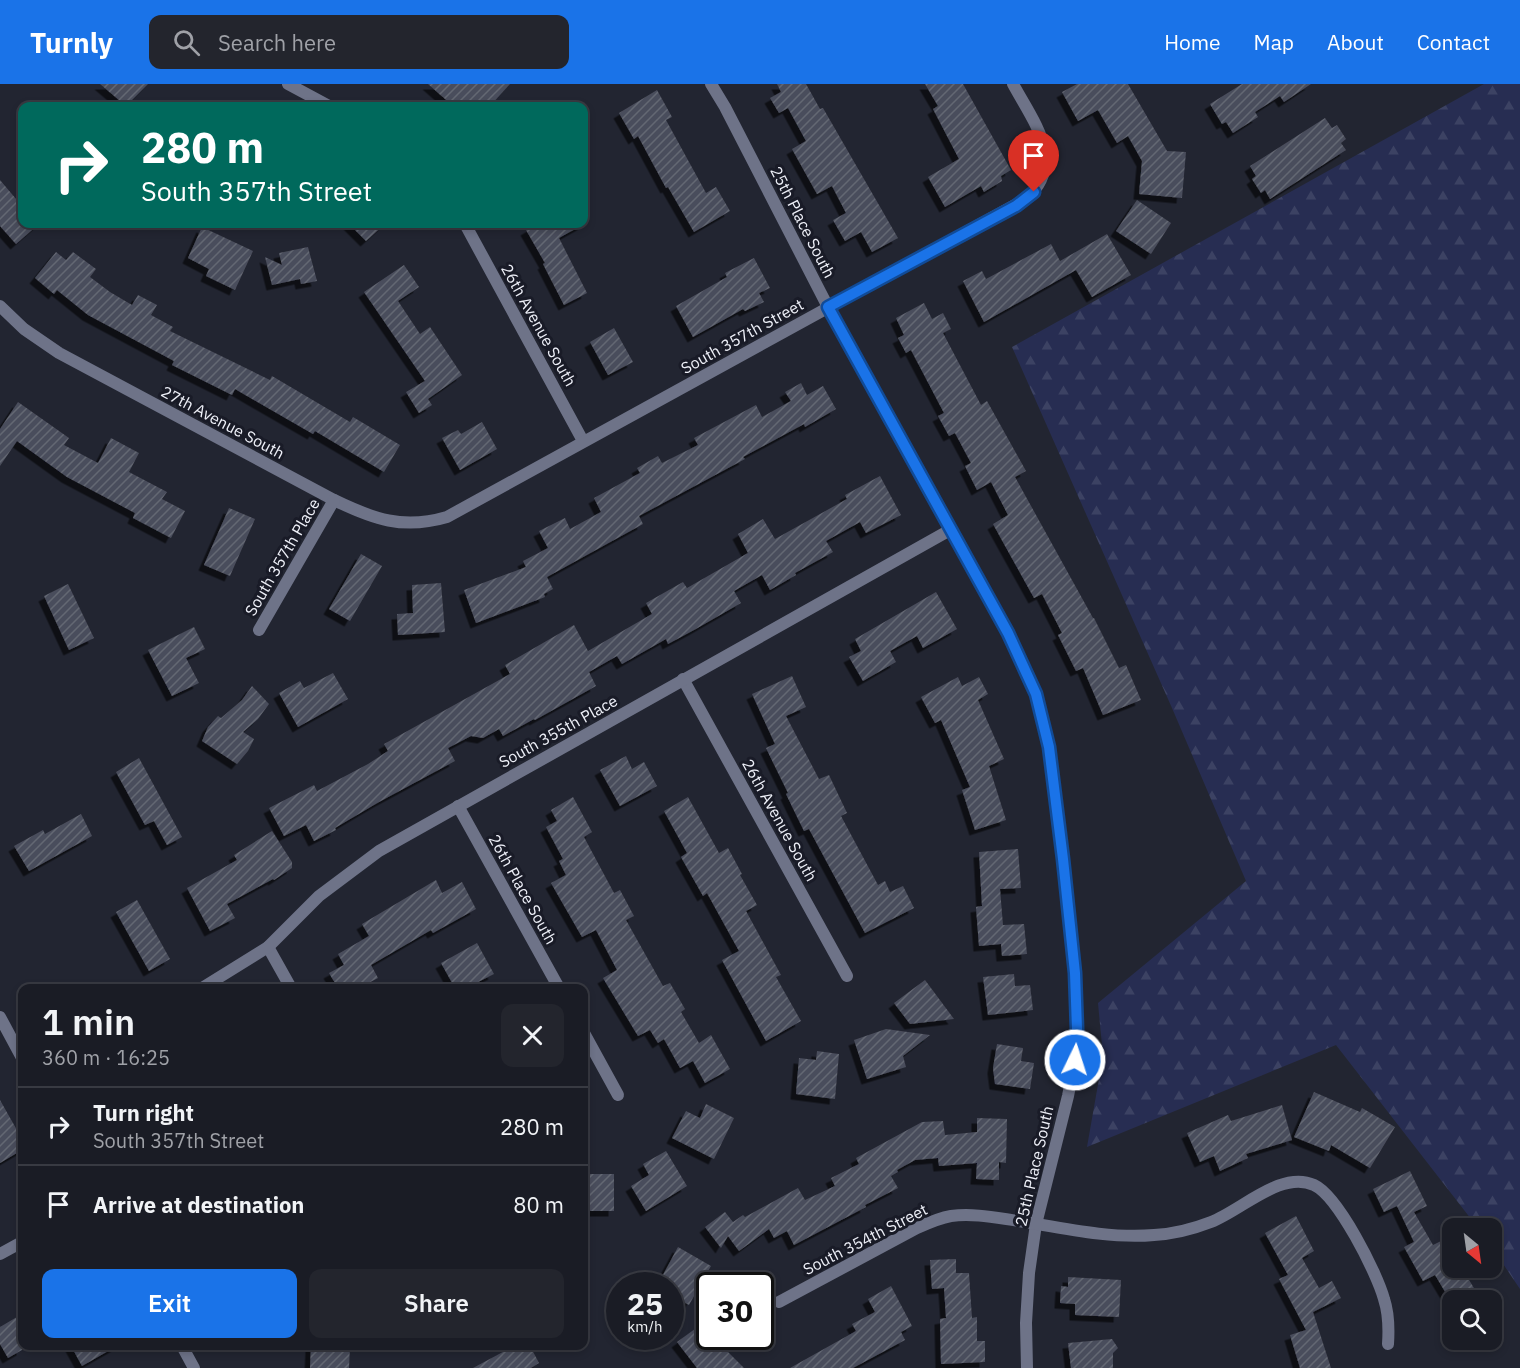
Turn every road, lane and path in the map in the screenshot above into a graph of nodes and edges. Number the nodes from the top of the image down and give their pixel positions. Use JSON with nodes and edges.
{"nodes":[{"id":1,"x":288,"y":84,"type":"edge"},
{"id":2,"x":711,"y":84,"type":"edge"},
{"id":3,"x":1013,"y":84,"type":"edge"},
{"id":4,"x":314,"y":102,"type":"edge"},
{"id":5,"x":467,"y":228,"type":"edge"},
{"id":6,"x":0,"y":306,"type":"edge"},
{"id":7,"x":828,"y":307,"type":"junction"},
{"id":8,"x":583,"y":441,"type":"junction"},
{"id":9,"x":334,"y":500,"type":"junction"},
{"id":10,"x":447,"y":517,"type":"joint"},
{"id":11,"x":950,"y":530,"type":"junction"},
{"id":12,"x":259,"y":630,"type":"dead end"},
{"id":13,"x":683,"y":680,"type":"junction"},
{"id":14,"x":458,"y":806,"type":"junction"},
{"id":15,"x":268,"y":947,"type":"junction"},
{"id":16,"x":847,"y":976,"type":"dead end"},
{"id":17,"x":208,"y":984,"type":"edge"},
{"id":18,"x":289,"y":984,"type":"edge"},
{"id":19,"x":557,"y":984,"type":"edge"},
{"id":20,"x":0,"y":1017,"type":"edge"},
{"id":21,"x":588,"y":1040,"type":"edge"},
{"id":22,"x":18,"y":1051,"type":"edge"},
{"id":23,"x":618,"y":1095,"type":"dead end"},
{"id":24,"x":1036,"y":1224,"type":"junction"},
{"id":25,"x":18,"y":1244,"type":"edge"},
{"id":26,"x":0,"y":1254,"type":"edge"},
{"id":27,"x":779,"y":1302,"type":"dead end"},
{"id":28,"x":1388,"y":1344,"type":"dead end"},
{"id":29,"x":184,"y":1350,"type":"edge"},
{"id":30,"x":194,"y":1368,"type":"edge"},
{"id":31,"x":1027,"y":1368,"type":"edge"}],
"edges":[{"from":1,"to":4,"type":"street"},
{"from":2,"to":7,"type":"street","name":"25th Place South"},
{"from":3,"to":7,"type":"street","name":"South 357th Street"},
{"from":5,"to":8,"type":"street","name":"26th Avenue South"},
{"from":6,"to":9,"type":"street","name":"27th Avenue South"},
{"from":7,"to":8,"type":"street","name":"South 357th Street"},
{"from":7,"to":11,"type":"street","name":"25th Place South"},
{"from":8,"to":10,"type":"street","name":"South 357th Street"},
{"from":9,"to":10,"type":"street","name":"27th Avenue South"},
{"from":9,"to":12,"type":"street","name":"South 357th Place"},
{"from":11,"to":13,"type":"street","name":"South 355th Place"},
{"from":11,"to":24,"type":"street","name":"25th Place South"},
{"from":13,"to":14,"type":"street","name":"South 355th Place"},
{"from":13,"to":16,"type":"street","name":"26th Avenue South"},
{"from":14,"to":15,"type":"street","name":"South 355th Place"},
{"from":14,"to":19,"type":"street","name":"26th Place South"},
{"from":15,"to":17,"type":"street","name":"South 355th Place"},
{"from":15,"to":18,"type":"street"},
{"from":20,"to":22,"type":"street"},
{"from":21,"to":23,"type":"street"},
{"from":24,"to":27,"type":"street","name":"South 354th Street"},
{"from":24,"to":28,"type":"street","name":"South 354th Street"},
{"from":24,"to":31,"type":"street","name":"25th Place South"},
{"from":25,"to":26,"type":"street"},
{"from":29,"to":30,"type":"street"}]}
